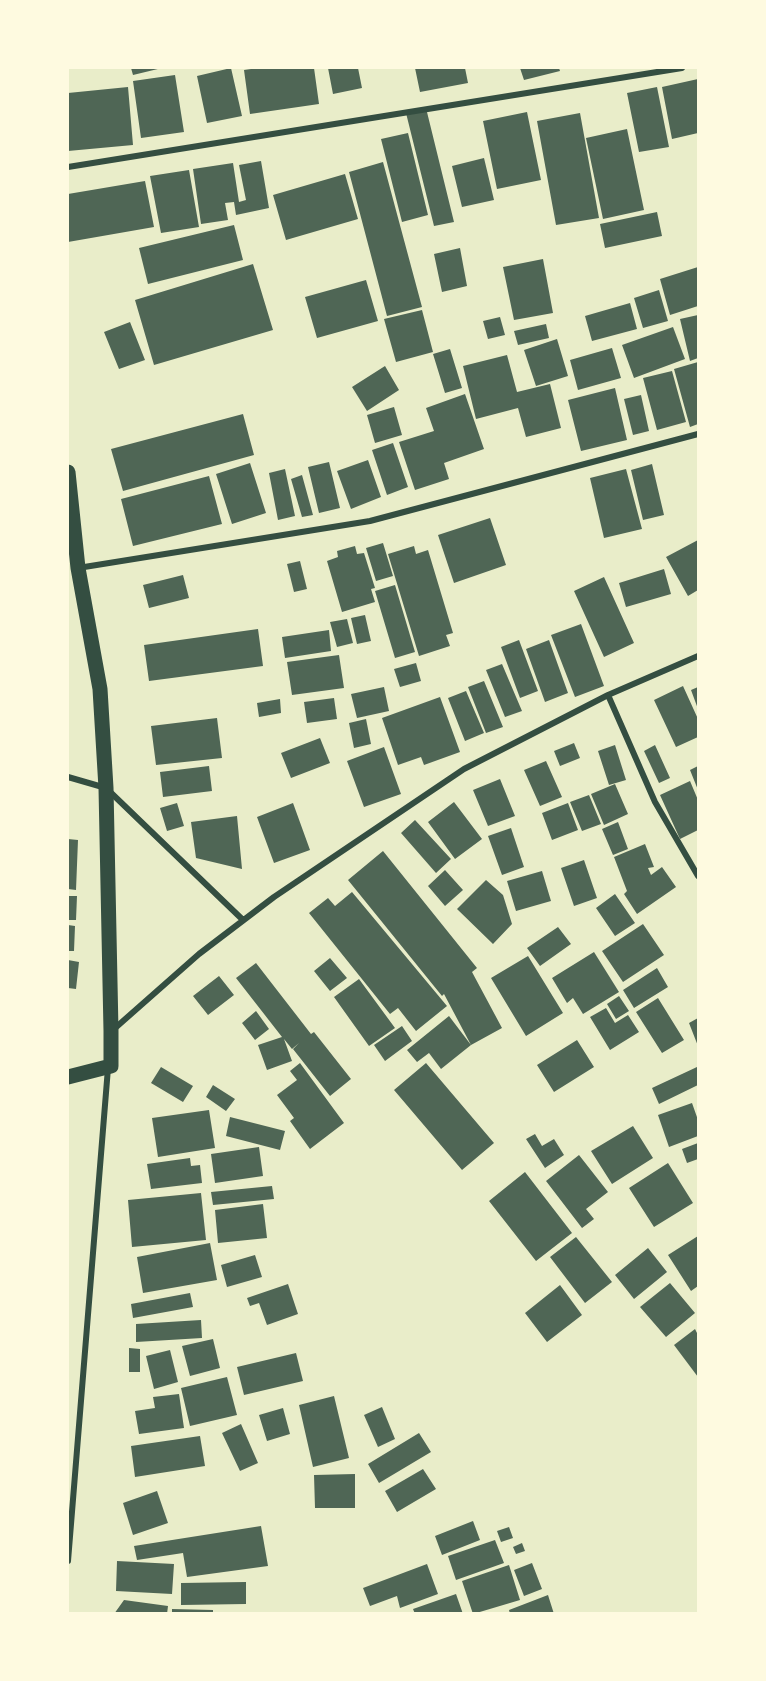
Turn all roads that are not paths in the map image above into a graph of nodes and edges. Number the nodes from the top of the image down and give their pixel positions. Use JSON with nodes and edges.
{"nodes":[{"id":1,"x":682,"y":68,"type":"edge"},
{"id":2,"x":68,"y":166,"type":"edge"},
{"id":3,"x":699,"y":434,"type":"edge"},
{"id":4,"x":68,"y":472,"type":"edge"},
{"id":5,"x":78,"y":568,"type":"junction"},
{"id":6,"x":699,"y":656,"type":"edge"},
{"id":7,"x":608,"y":696,"type":"junction"},
{"id":8,"x":68,"y":777,"type":"edge"},
{"id":9,"x":106,"y":788,"type":"junction"},
{"id":10,"x":699,"y":876,"type":"edge"},
{"id":11,"x":243,"y":920,"type":"junction"},
{"id":12,"x":111,"y":1031,"type":"junction"},
{"id":13,"x":68,"y":1077,"type":"edge"},
{"id":14,"x":68,"y":1561,"type":"edge"}],
"edges":[{"from":1,"to":2,"type":"street"},
{"from":3,"to":5,"type":"street"},
{"from":4,"to":5,"type":"main road"},
{"from":5,"to":9,"type":"main road"},
{"from":6,"to":7,"type":"street"},
{"from":7,"to":10,"type":"street"},
{"from":7,"to":11,"type":"street"},
{"from":8,"to":9,"type":"street"},
{"from":9,"to":11,"type":"street"},
{"from":9,"to":12,"type":"main road"},
{"from":11,"to":12,"type":"street"},
{"from":12,"to":13,"type":"main road"},
{"from":12,"to":14,"type":"street"}]}
